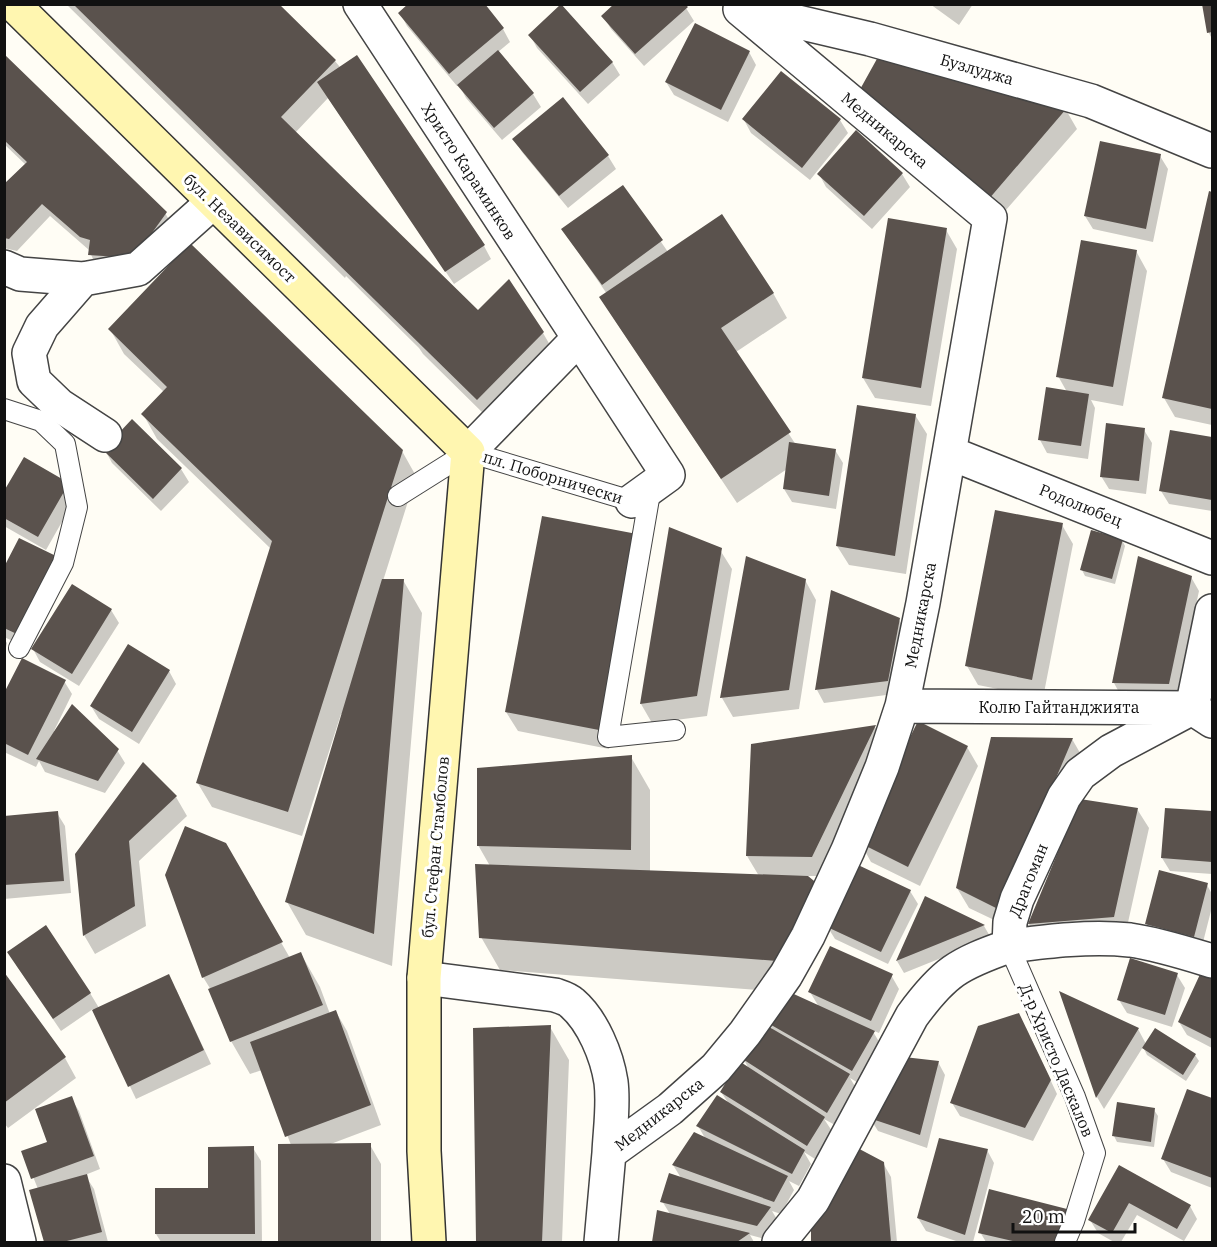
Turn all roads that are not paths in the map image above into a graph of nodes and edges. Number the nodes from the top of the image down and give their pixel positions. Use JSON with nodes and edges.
{"nodes":[{"id":1,"x":13,"y":4,"type":"edge"},
{"id":2,"x":360,"y":4,"type":"edge"},
{"id":3,"x":738,"y":7,"type":"edge"},
{"id":4,"x":1212,"y":151,"type":"edge"},
{"id":5,"x":213,"y":202,"type":"junction"},
{"id":6,"x":4,"y":267,"type":"edge"},
{"id":7,"x":83,"y":279,"type":"junction"},
{"id":8,"x":579,"y":338,"type":"junction"},
{"id":9,"x":4,"y":410,"type":"edge"},
{"id":10,"x":105,"y":435,"type":"dead end"},
{"id":11,"x":468,"y":452,"type":"junction"},
{"id":12,"x":950,"y":453,"type":"junction"},
{"id":13,"x":642,"y":494,"type":"junction"},
{"id":14,"x":398,"y":496,"type":"dead end"},
{"id":15,"x":1212,"y":558,"type":"edge"},
{"id":16,"x":1212,"y":611,"type":"edge"},
{"id":17,"x":19,"y":648,"type":"dead end"},
{"id":18,"x":902,"y":706,"type":"junction"},
{"id":19,"x":1202,"y":714,"type":"edge"},
{"id":20,"x":675,"y":730,"type":"dead end"},
{"id":21,"x":1009,"y":946,"type":"junction"},
{"id":22,"x":1212,"y":961,"type":"edge"},
{"id":23,"x":424,"y":978,"type":"junction"},
{"id":24,"x":609,"y":1153,"type":"junction"},
{"id":25,"x":4,"y":1181,"type":"edge"},
{"id":26,"x":19,"y":1242,"type":"edge"},
{"id":27,"x":429,"y":1242,"type":"edge"},
{"id":28,"x":601,"y":1242,"type":"edge"},
{"id":29,"x":779,"y":1242,"type":"edge"},
{"id":30,"x":1065,"y":1242,"type":"edge"}],
"edges":[{"from":1,"to":5,"type":"street","name":"бул. Независимост"},
{"from":2,"to":8,"type":"street","name":"Христо Караминков"},
{"from":3,"to":4,"type":"street","name":"Бузлуджа"},
{"from":3,"to":12,"type":"street","name":"Медникарска"},
{"from":5,"to":7,"type":"street"},
{"from":5,"to":11,"type":"street","name":"бул. Независимост"},
{"from":6,"to":7,"type":"street"},
{"from":7,"to":10,"type":"street"},
{"from":8,"to":11,"type":"street","name":"пл. Поборнически"},
{"from":8,"to":13,"type":"street"},
{"from":9,"to":17,"type":"lane"},
{"from":11,"to":13,"type":"lane","name":"пл. Поборнически"},
{"from":11,"to":14,"type":"lane"},
{"from":11,"to":23,"type":"street","name":"бул. Стефан Стамболов"},
{"from":12,"to":15,"type":"street","name":"Родолюбец"},
{"from":12,"to":18,"type":"street","name":"Медникарска"},
{"from":13,"to":20,"type":"lane"},
{"from":16,"to":19,"type":"street"},
{"from":18,"to":19,"type":"street","name":"Колю Гайтанджията"},
{"from":18,"to":24,"type":"street","name":"Медникарска"},
{"from":19,"to":21,"type":"street","name":"Драгоман"},
{"from":21,"to":22,"type":"street"},
{"from":21,"to":29,"type":"street"},
{"from":21,"to":30,"type":"lane","name":"Д-р Христо Даскалов"},
{"from":23,"to":24,"type":"street"},
{"from":23,"to":27,"type":"street","name":"бул. Стефан Стамболов"},
{"from":24,"to":28,"type":"street","name":"Медникарска"},
{"from":25,"to":26,"type":"street"}]}
